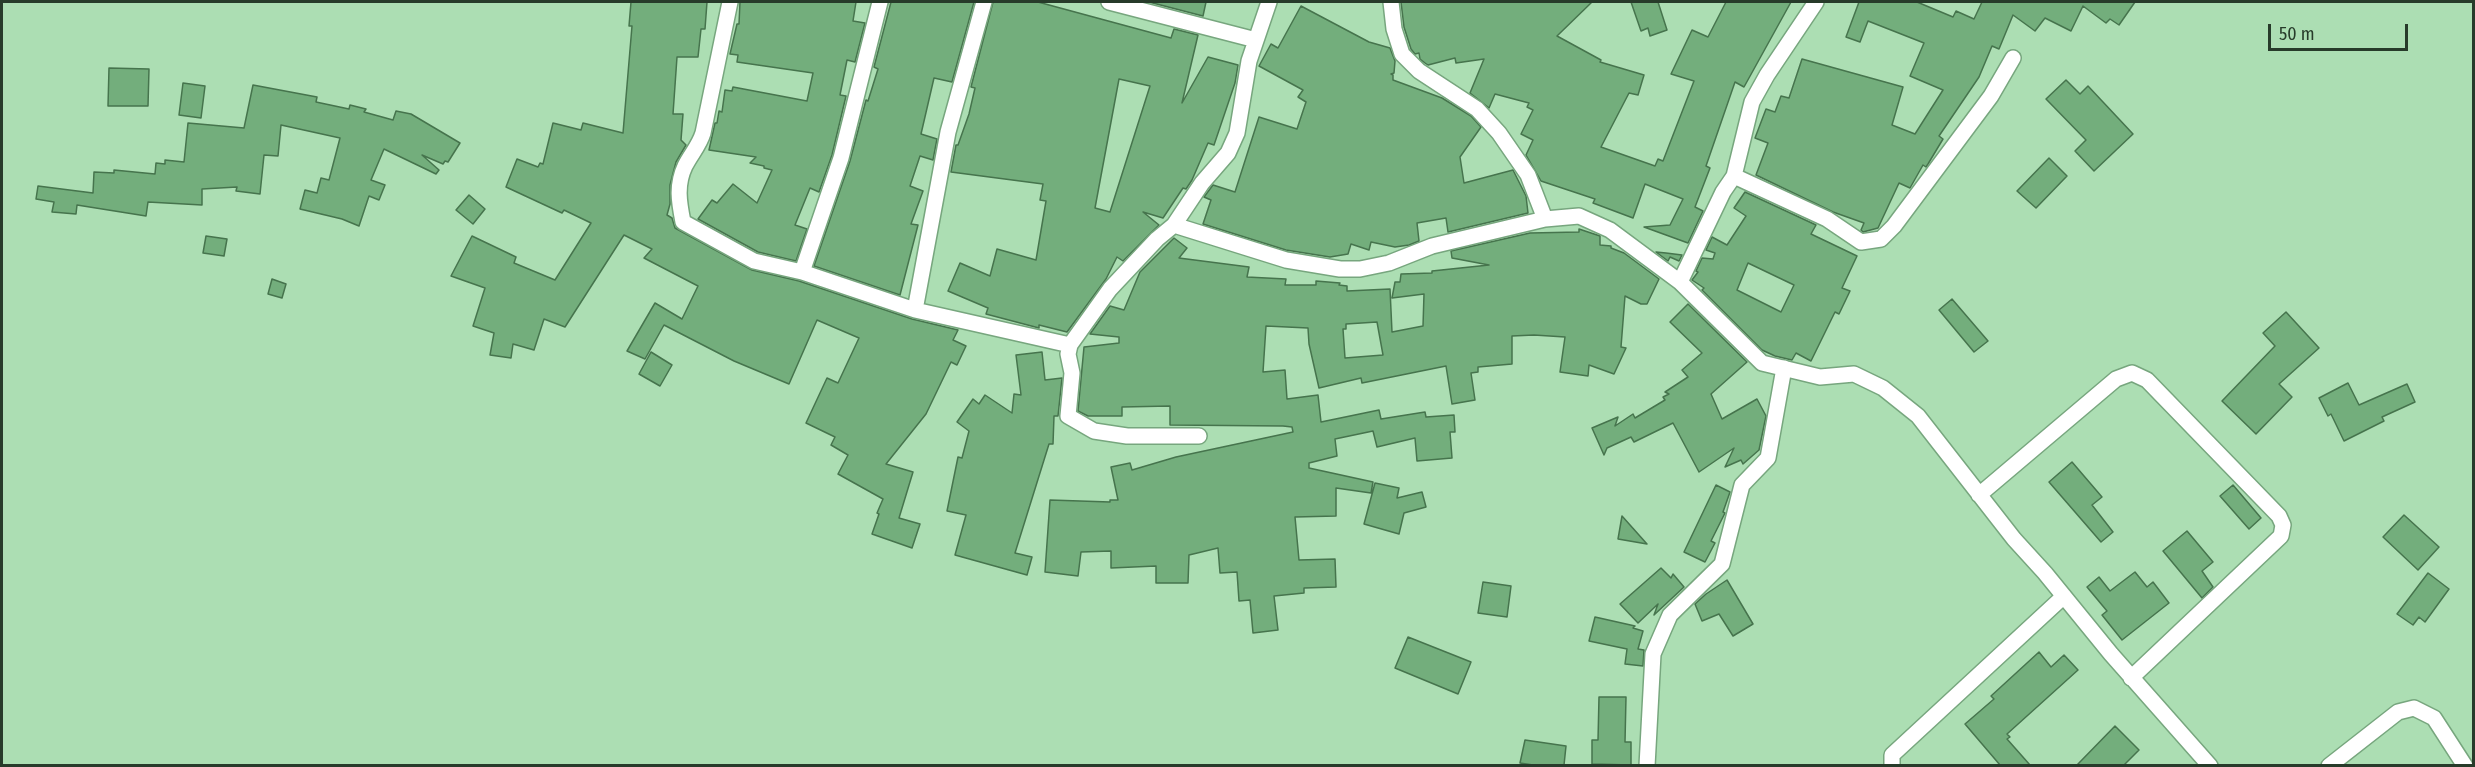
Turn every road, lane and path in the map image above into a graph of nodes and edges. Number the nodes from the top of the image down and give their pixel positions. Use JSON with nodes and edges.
{"nodes":[{"id":1,"x":730,"y":2,"type":"edge"},
{"id":2,"x":880,"y":2,"type":"edge"},
{"id":3,"x":984,"y":2,"type":"edge"},
{"id":4,"x":1109,"y":2,"type":"edge"},
{"id":5,"x":1269,"y":2,"type":"edge"},
{"id":6,"x":1391,"y":2,"type":"edge"},
{"id":7,"x":1816,"y":2,"type":"edge"},
{"id":8,"x":1256,"y":40,"type":"junction"},
{"id":9,"x":2013,"y":58,"type":"dead end"},
{"id":10,"x":1734,"y":176,"type":"junction"},
{"id":11,"x":1545,"y":219,"type":"junction"},
{"id":12,"x":1174,"y":225,"type":"junction"},
{"id":13,"x":802,"y":272,"type":"junction"},
{"id":14,"x":1680,"y":282,"type":"junction"},
{"id":15,"x":915,"y":310,"type":"junction"},
{"id":16,"x":1070,"y":345,"type":"junction"},
{"id":17,"x":1784,"y":368,"type":"junction"},
{"id":18,"x":1199,"y":436,"type":"dead end"},
{"id":19,"x":1979,"y":495,"type":"junction"},
{"id":20,"x":2064,"y":596,"type":"junction"},
{"id":21,"x":2132,"y":678,"type":"junction"},
{"id":22,"x":1647,"y":765,"type":"edge"},
{"id":23,"x":1892,"y":765,"type":"edge"},
{"id":24,"x":2210,"y":765,"type":"edge"},
{"id":25,"x":2329,"y":765,"type":"edge"},
{"id":26,"x":2465,"y":765,"type":"edge"}],
"edges":[{"from":1,"to":13,"type":"street"},
{"from":2,"to":13,"type":"street"},
{"from":3,"to":15,"type":"street"},
{"from":4,"to":8,"type":"street"},
{"from":5,"to":8,"type":"street"},
{"from":6,"to":11,"type":"street"},
{"from":7,"to":10,"type":"street"},
{"from":8,"to":12,"type":"street"},
{"from":9,"to":10,"type":"street"},
{"from":10,"to":14,"type":"street"},
{"from":11,"to":12,"type":"street"},
{"from":11,"to":14,"type":"street"},
{"from":12,"to":16,"type":"street"},
{"from":13,"to":15,"type":"street"},
{"from":14,"to":17,"type":"street"},
{"from":15,"to":16,"type":"street"},
{"from":16,"to":18,"type":"street"},
{"from":17,"to":19,"type":"street"},
{"from":17,"to":22,"type":"street"},
{"from":19,"to":20,"type":"street"},
{"from":19,"to":21,"type":"street"},
{"from":20,"to":21,"type":"street"},
{"from":20,"to":23,"type":"street"},
{"from":21,"to":24,"type":"street"},
{"from":25,"to":26,"type":"street"}]}
